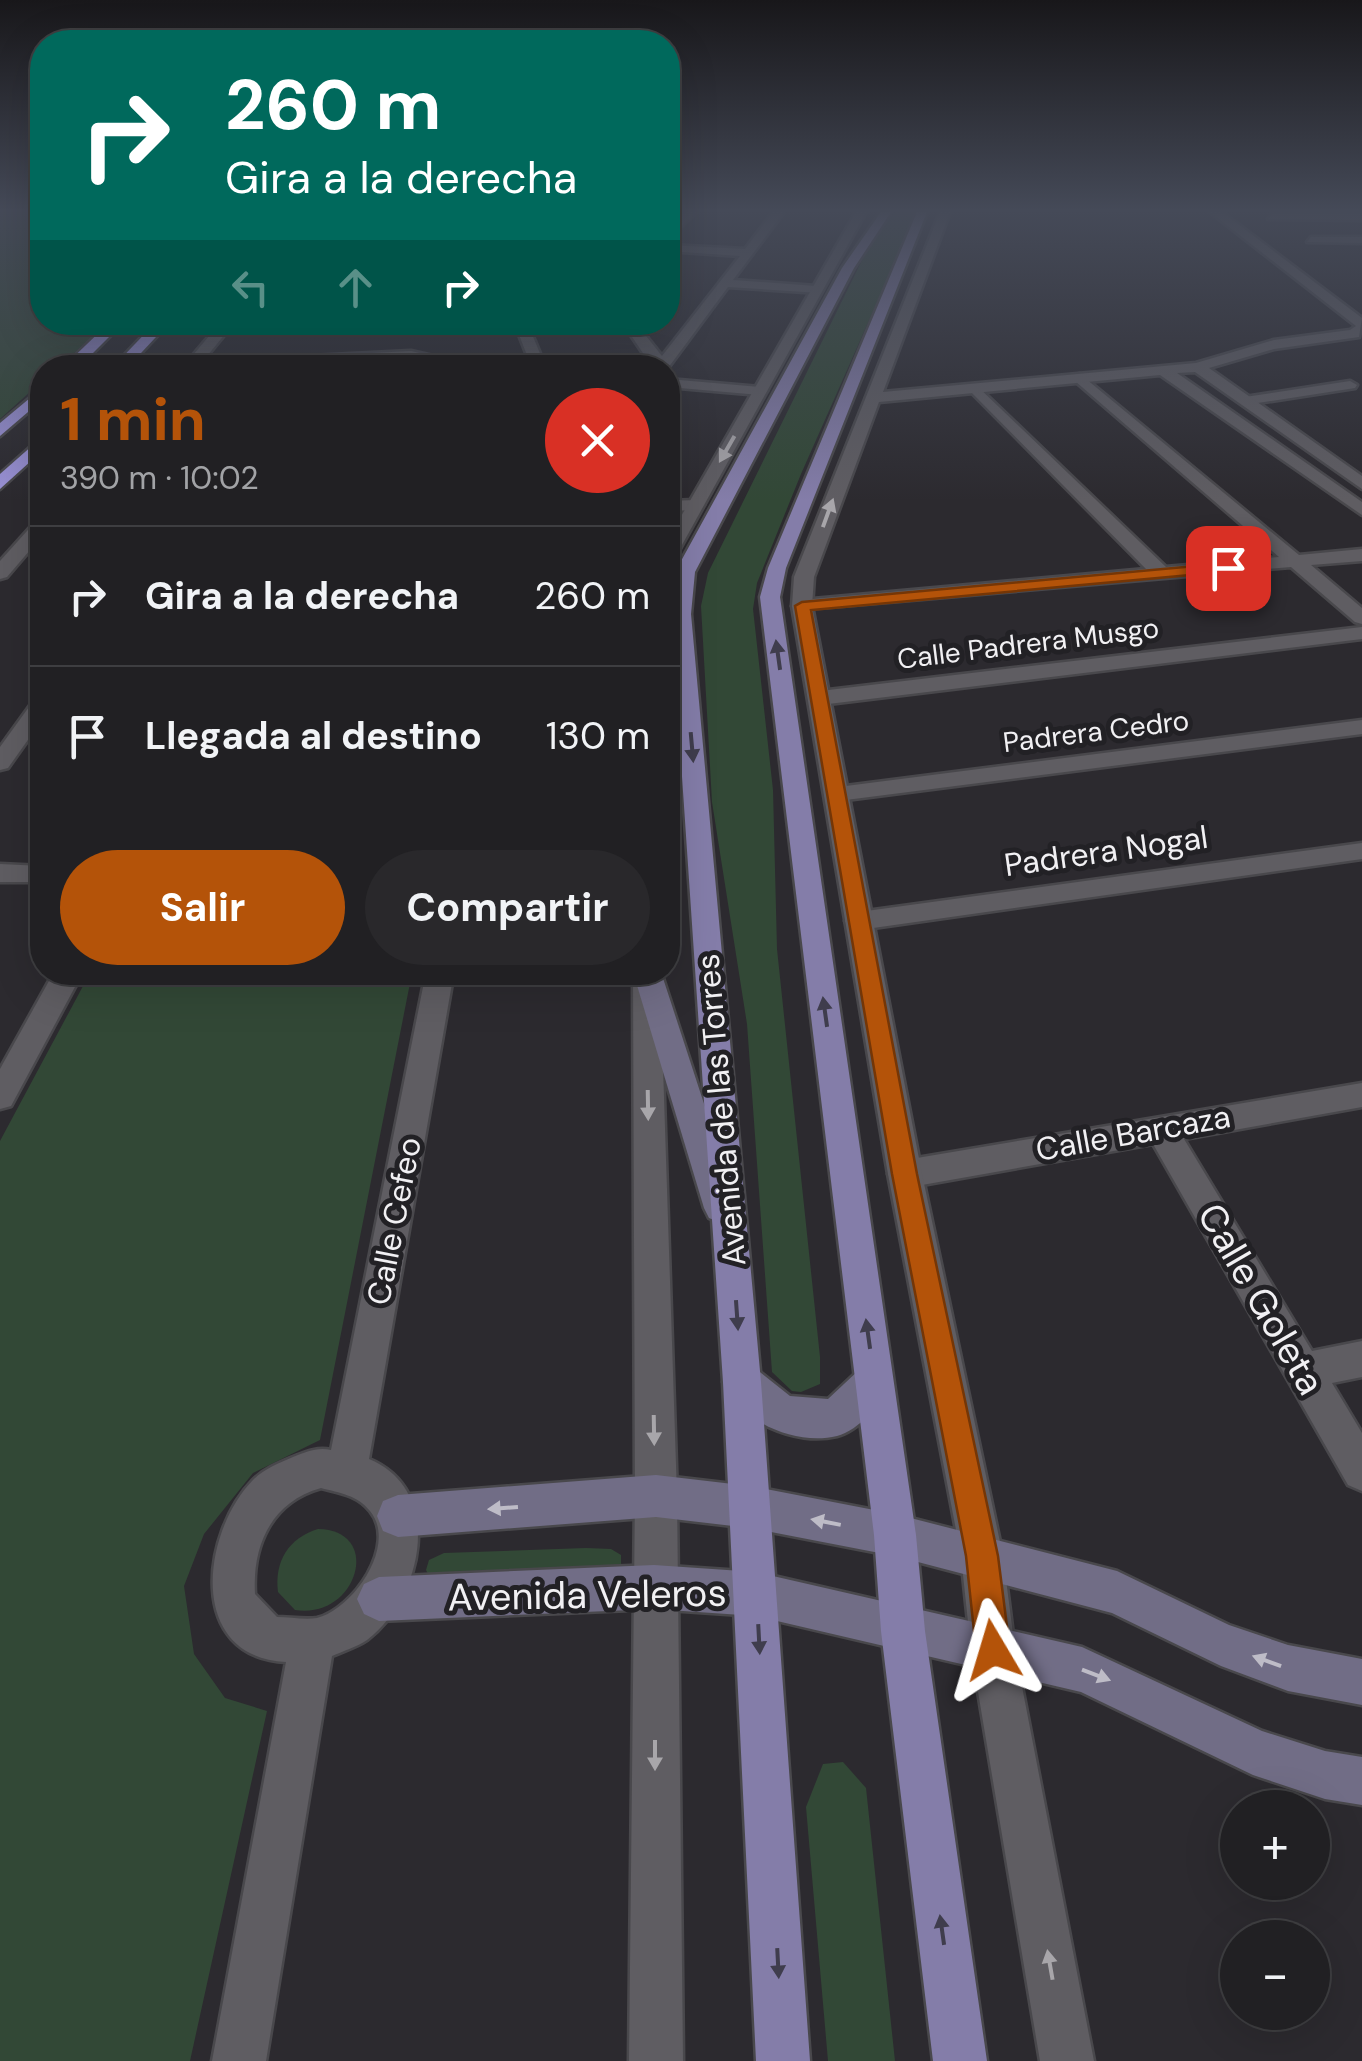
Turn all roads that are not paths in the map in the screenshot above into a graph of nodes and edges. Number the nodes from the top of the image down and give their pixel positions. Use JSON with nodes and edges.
{"nodes":[{"id":1,"x":706,"y":308,"type":"edge"},
{"id":2,"x":806,"y":308,"type":"edge"},
{"id":3,"x":826,"y":308,"type":"edge"},
{"id":4,"x":883,"y":308,"type":"edge"},
{"id":5,"x":906,"y":308,"type":"edge"},
{"id":6,"x":1332,"y":308,"type":"edge"},
{"id":7,"x":1360,"y":331,"type":"edge"},
{"id":8,"x":104,"y":335,"type":"edge"},
{"id":9,"x":151,"y":335,"type":"edge"},
{"id":10,"x":217,"y":335,"type":"edge"},
{"id":11,"x":83,"y":355,"type":"edge"},
{"id":12,"x":132,"y":355,"type":"edge"},
{"id":13,"x":200,"y":355,"type":"edge"},
{"id":14,"x":670,"y":355,"type":"edge"},
{"id":15,"x":1198,"y":367,"type":"junction"},
{"id":16,"x":1164,"y":371,"type":"junction"},
{"id":17,"x":1080,"y":378,"type":"junction"},
{"id":18,"x":680,"y":383,"type":"edge"},
{"id":19,"x":1350,"y":385,"type":"dead end"},
{"id":20,"x":976,"y":389,"type":"junction"},
{"id":21,"x":760,"y":391,"type":"junction"},
{"id":22,"x":870,"y":398,"type":"junction"},
{"id":23,"x":1245,"y":401,"type":"junction"},
{"id":24,"x":30,"y":403,"type":"edge"},
{"id":25,"x":0,"y":431,"type":"edge"},
{"id":26,"x":30,"y":454,"type":"edge"},
{"id":27,"x":0,"y":484,"type":"edge"},
{"id":28,"x":1362,"y":484,"type":"edge"},
{"id":29,"x":695,"y":505,"type":"junction"},
{"id":30,"x":680,"y":506,"type":"edge"},
{"id":31,"x":1362,"y":510,"type":"edge"},
{"id":32,"x":680,"y":532,"type":"edge"},
{"id":33,"x":30,"y":543,"type":"edge"},
{"id":34,"x":1362,"y":554,"type":"edge"},
{"id":35,"x":1296,"y":561,"type":"junction"},
{"id":36,"x":0,"y":572,"type":"edge"},
{"id":37,"x":1162,"y":574,"type":"junction"},
{"id":38,"x":802,"y":606,"type":"junction"},
{"id":39,"x":1362,"y":618,"type":"edge"},
{"id":40,"x":1362,"y":633,"type":"edge"},
{"id":41,"x":820,"y":698,"type":"junction"},
{"id":42,"x":30,"y":722,"type":"edge"},
{"id":43,"x":1362,"y":727,"type":"edge"},
{"id":44,"x":0,"y":764,"type":"edge"},
{"id":45,"x":838,"y":794,"type":"junction"},
{"id":46,"x":1362,"y":851,"type":"edge"},
{"id":47,"x":0,"y":873,"type":"edge"},
{"id":48,"x":30,"y":874,"type":"edge"},
{"id":49,"x":859,"y":921,"type":"junction"},
{"id":50,"x":62,"y":985,"type":"edge"},
{"id":51,"x":438,"y":985,"type":"edge"},
{"id":52,"x":646,"y":985,"type":"edge"},
{"id":53,"x":650,"y":985,"type":"edge"},
{"id":54,"x":1362,"y":1095,"type":"edge"},
{"id":55,"x":0,"y":1097,"type":"edge"},
{"id":56,"x":1160,"y":1128,"type":"junction"},
{"id":57,"x":904,"y":1174,"type":"junction"},
{"id":58,"x":732,"y":1246,"type":"junction"},
{"id":59,"x":1362,"y":1359,"type":"edge"},
{"id":60,"x":1303,"y":1371,"type":"junction"},
{"id":61,"x":742,"y":1382,"type":"junction"},
{"id":62,"x":874,"y":1382,"type":"junction"},
{"id":63,"x":347,"y":1469,"type":"junction"},
{"id":64,"x":1362,"y":1470,"type":"edge"},
{"id":65,"x":656,"y":1496,"type":"junction"},
{"id":66,"x":750,"y":1507,"type":"junction"},
{"id":67,"x":398,"y":1516,"type":"junction"},
{"id":68,"x":895,"y":1535,"type":"junction"},
{"id":69,"x":982,"y":1556,"type":"junction"},
{"id":70,"x":654,"y":1587,"type":"junction"},
{"id":71,"x":756,"y":1594,"type":"junction"},
{"id":72,"x":379,"y":1599,"type":"junction"},
{"id":73,"x":902,"y":1631,"type":"junction"},
{"id":74,"x":312,"y":1640,"type":"junction"},
{"id":75,"x":993,"y":1650,"type":"junction"},
{"id":76,"x":1362,"y":1682,"type":"edge"},
{"id":77,"x":1362,"y":1781,"type":"edge"},
{"id":78,"x":239,"y":2061,"type":"edge"},
{"id":79,"x":656,"y":2061,"type":"edge"},
{"id":80,"x":783,"y":2061,"type":"edge"},
{"id":81,"x":960,"y":2061,"type":"edge"},
{"id":82,"x":1067,"y":2061,"type":"edge"}],
"edges":[{"from":1,"to":14,"type":"street"},
{"from":2,"to":21,"type":"street"},
{"from":3,"to":58,"type":"main road","name":"Avenida de las Torres","one_way":true},
{"from":62,"to":4,"type":"main road","one_way":true},
{"from":5,"to":22,"type":"street"},
{"from":6,"to":7,"type":"street"},
{"from":7,"to":15,"type":"street"},
{"from":8,"to":11,"type":"highway"},
{"from":9,"to":12,"type":"highway"},
{"from":10,"to":13,"type":"street"},
{"from":15,"to":16,"type":"street"},
{"from":15,"to":23,"type":"street"},
{"from":16,"to":17,"type":"street"},
{"from":16,"to":31,"type":"street"},
{"from":17,"to":20,"type":"street"},
{"from":17,"to":35,"type":"street"},
{"from":18,"to":21,"type":"street"},
{"from":19,"to":23,"type":"street"},
{"from":20,"to":22,"type":"street"},
{"from":20,"to":37,"type":"street"},
{"from":21,"to":29,"type":"street","one_way":true},
{"from":38,"to":22,"type":"street","one_way":true},
{"from":23,"to":28,"type":"street"},
{"from":24,"to":25,"type":"highway"},
{"from":26,"to":27,"type":"highway"},
{"from":29,"to":30,"type":"street"},
{"from":29,"to":32,"type":"street"},
{"from":33,"to":36,"type":"street"},
{"from":34,"to":35,"type":"street"},
{"from":35,"to":37,"type":"street"},
{"from":35,"to":39,"type":"street"},
{"from":37,"to":38,"type":"street"},
{"from":38,"to":41,"type":"street"},
{"from":40,"to":41,"type":"street","name":"Calle Padrera Musgo"},
{"from":41,"to":45,"type":"street"},
{"from":42,"to":44,"type":"street"},
{"from":43,"to":45,"type":"street","name":"Padrera Cedro"},
{"from":45,"to":49,"type":"street"},
{"from":46,"to":49,"type":"street","name":"Padrera Nogal"},
{"from":47,"to":48,"type":"street"},
{"from":49,"to":57,"type":"street"},
{"from":50,"to":55,"type":"street"},
{"from":51,"to":63,"type":"street","name":"Calle Cefeo"},
{"from":52,"to":65,"type":"street","name":"Avenida de las Torres","one_way":true},
{"from":53,"to":58,"type":"main road"},
{"from":54,"to":56,"type":"street","name":"Calle Barcaza"},
{"from":56,"to":57,"type":"street","name":"Calle Barcaza"},
{"from":56,"to":60,"type":"street","name":"Calle Goleta"},
{"from":57,"to":69,"type":"street"},
{"from":58,"to":61,"type":"main road","name":"Avenida de las Torres","one_way":true},
{"from":59,"to":60,"type":"street"},
{"from":60,"to":64,"type":"street","name":"Calle Goleta"},
{"from":61,"to":62,"type":"main road"},
{"from":61,"to":66,"type":"main road","name":"Avenida de las Torres"},
{"from":62,"to":68,"type":"main road"},
{"from":63,"to":67,"type":"street"},
{"from":63,"to":74,"type":"street"},
{"from":65,"to":66,"type":"main road"},
{"from":65,"to":67,"type":"main road","one_way":true},
{"from":65,"to":70,"type":"street","name":"Avenida de las Torres"},
{"from":68,"to":66,"type":"main road","one_way":true},
{"from":66,"to":71,"type":"main road","name":"Avenida de las Torres"},
{"from":67,"to":72,"type":"street"},
{"from":68,"to":69,"type":"main road"},
{"from":68,"to":73,"type":"main road"},
{"from":69,"to":75,"type":"street"},
{"from":76,"to":69,"type":"main road","one_way":true},
{"from":70,"to":71,"type":"main road","name":"Avenida Veleros"},
{"from":70,"to":72,"type":"main road","name":"Avenida Veleros"},
{"from":70,"to":79,"type":"street","name":"Avenida de las Torres","one_way":true},
{"from":71,"to":73,"type":"main road","name":"Avenida Veleros"},
{"from":71,"to":80,"type":"main road","name":"Avenida de las Torres","one_way":true},
{"from":72,"to":74,"type":"street"},
{"from":73,"to":75,"type":"main road","name":"Avenida Veleros"},
{"from":81,"to":73,"type":"main road","one_way":true},
{"from":74,"to":78,"type":"street"},
{"from":75,"to":77,"type":"main road","name":"Avenida Veleros","one_way":true},
{"from":82,"to":75,"type":"street","one_way":true}]}
